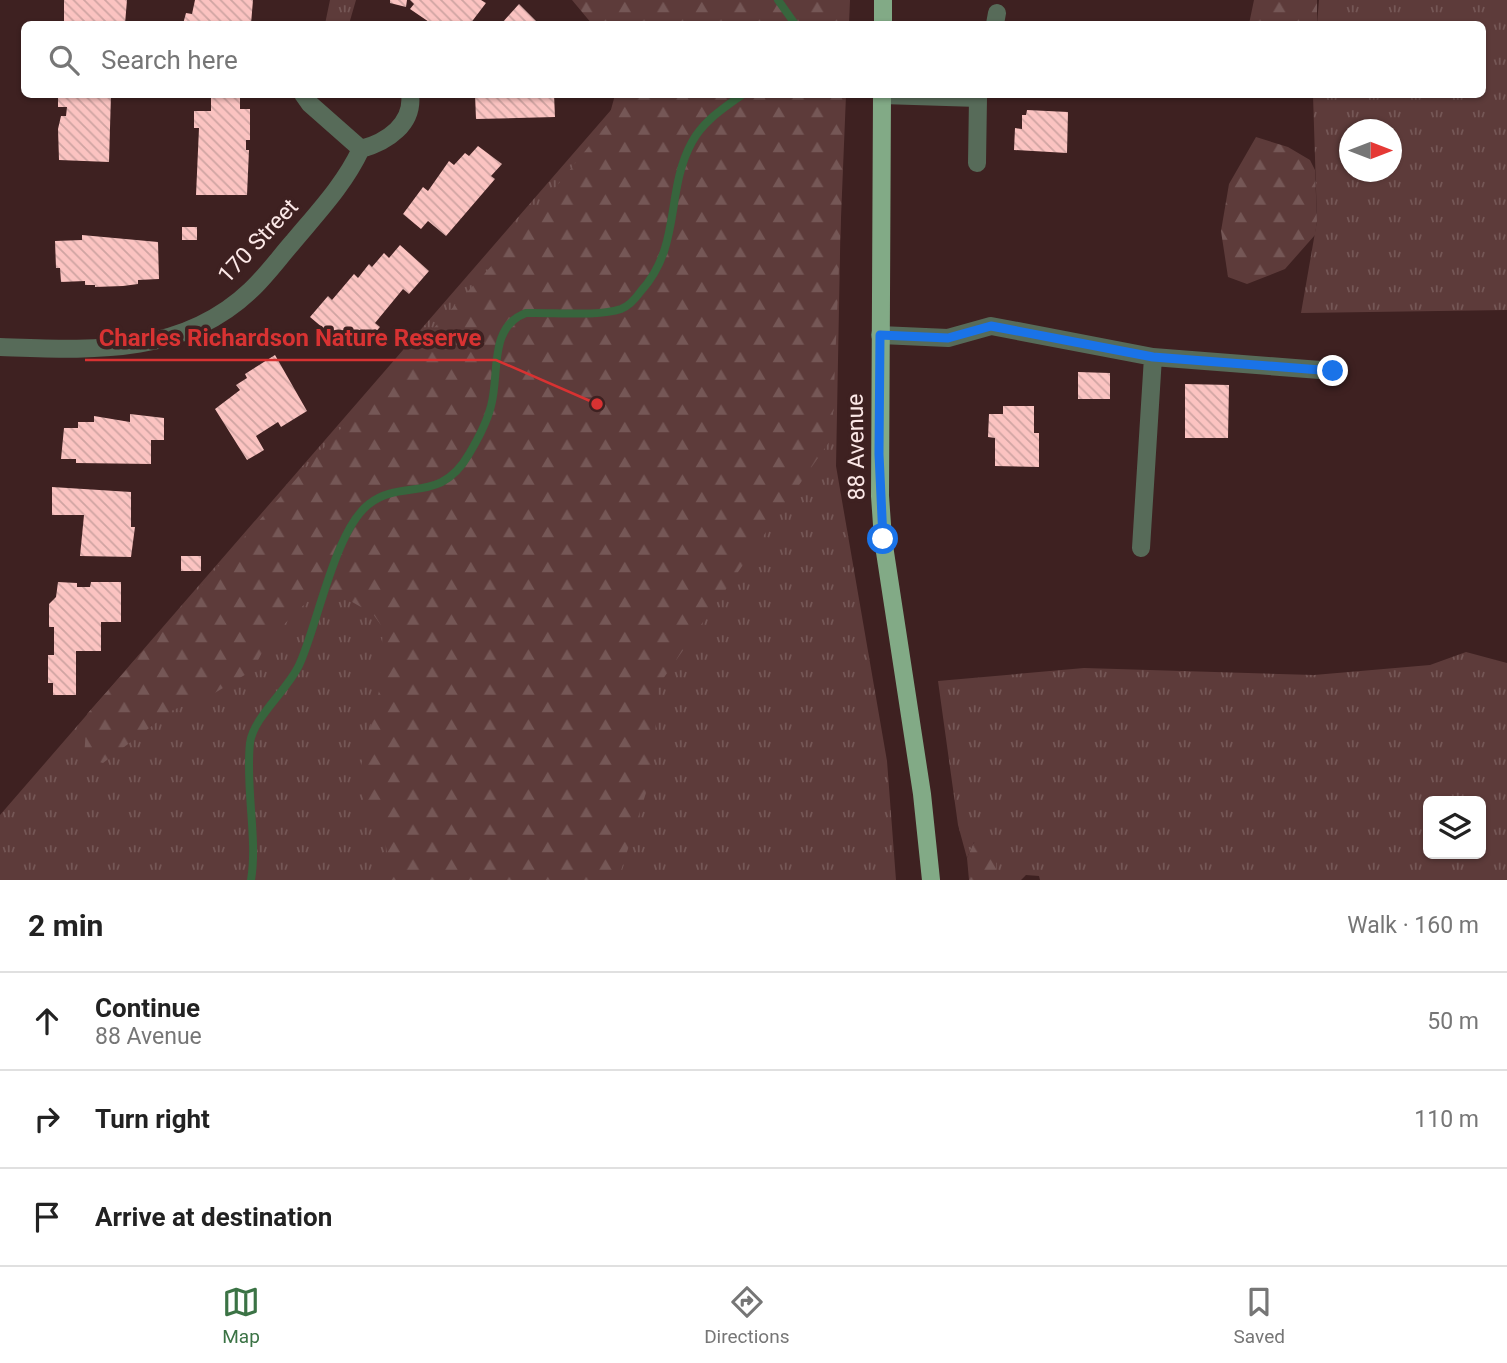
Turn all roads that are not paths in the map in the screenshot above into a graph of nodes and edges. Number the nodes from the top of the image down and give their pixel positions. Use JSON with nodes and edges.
{"nodes":[{"id":1,"x":883,"y":0,"type":"edge"},
{"id":2,"x":883,"y":21,"type":"edge"},
{"id":3,"x":306,"y":98,"type":"edge"},
{"id":4,"x":410,"y":98,"type":"edge"},
{"id":5,"x":882,"y":98,"type":"edge"},
{"id":6,"x":978,"y":98,"type":"edge"},
{"id":7,"x":361,"y":149,"type":"junction"},
{"id":8,"x":977,"y":163,"type":"dead end"},
{"id":9,"x":880,"y":335,"type":"junction"},
{"id":10,"x":0,"y":347,"type":"edge"},
{"id":11,"x":1153,"y":357,"type":"junction"},
{"id":12,"x":1333,"y":371,"type":"dead end"},
{"id":13,"x":1141,"y":548,"type":"dead end"},
{"id":14,"x":931,"y":880,"type":"edge"}],
"edges":[{"from":1,"to":2,"type":"main road"},
{"from":3,"to":7,"type":"street"},
{"from":4,"to":7,"type":"street"},
{"from":5,"to":9,"type":"main road","name":"88 Avenue"},
{"from":6,"to":8,"type":"street"},
{"from":7,"to":10,"type":"street","name":"170 Street"},
{"from":9,"to":11,"type":"street"},
{"from":9,"to":14,"type":"main road","name":"88 Avenue"},
{"from":11,"to":12,"type":"street"},
{"from":11,"to":13,"type":"street"}]}
